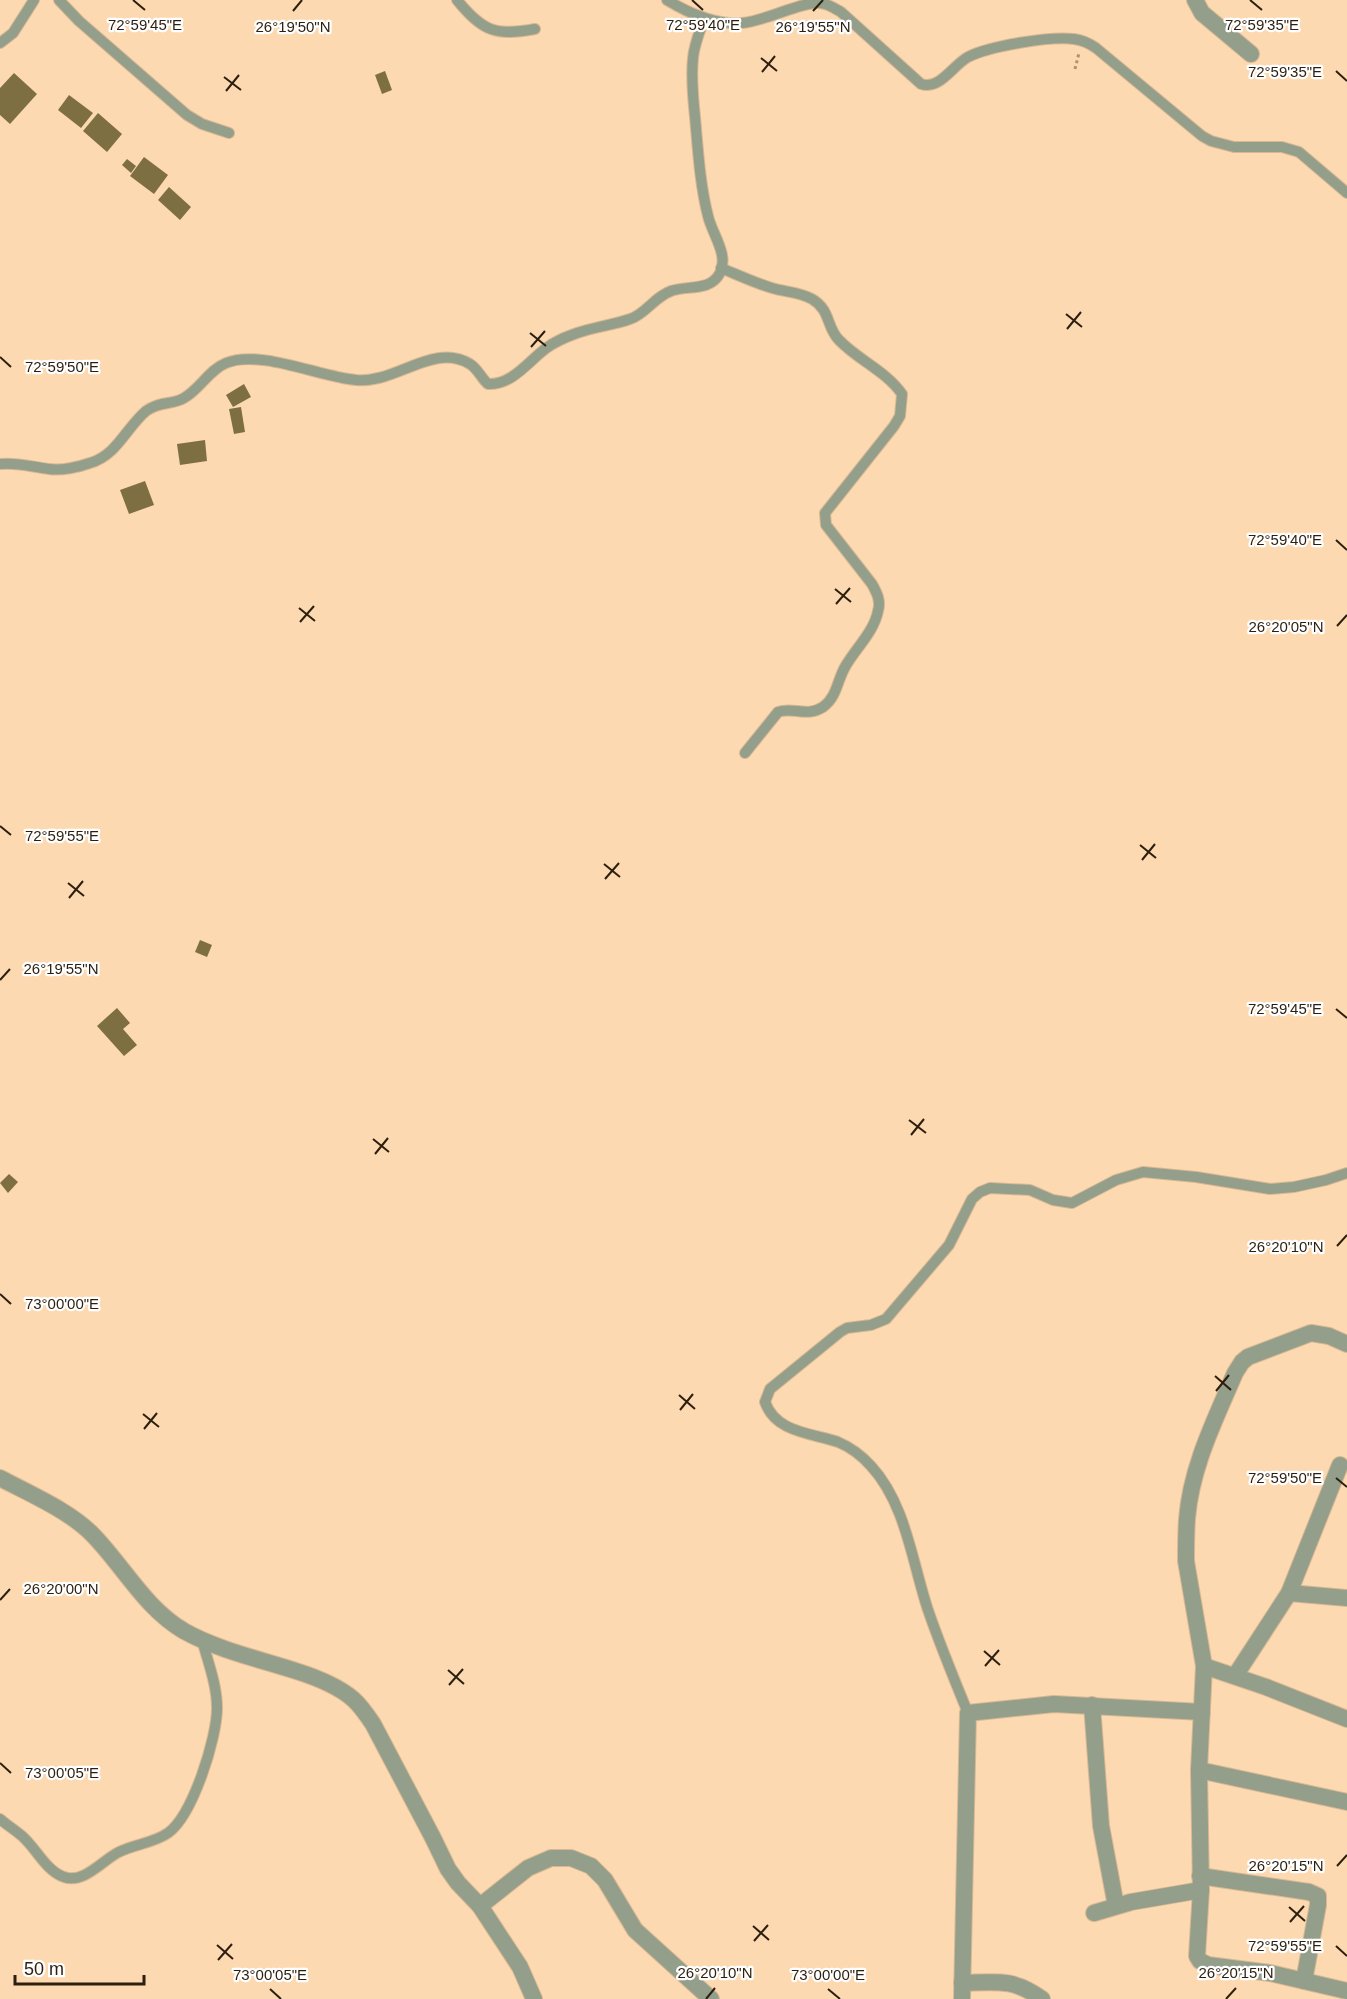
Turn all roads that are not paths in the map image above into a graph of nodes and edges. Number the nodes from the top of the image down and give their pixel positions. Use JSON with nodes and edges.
{"nodes":[{"id":1,"x":34,"y":0,"type":"edge"},
{"id":2,"x":59,"y":0,"type":"edge"},
{"id":3,"x":457,"y":0,"type":"edge"},
{"id":4,"x":667,"y":0,"type":"edge"},
{"id":5,"x":1195,"y":0,"type":"edge"},
{"id":6,"x":704,"y":19,"type":"junction"},
{"id":7,"x":535,"y":29,"type":"dead end"},
{"id":8,"x":0,"y":43,"type":"edge"},
{"id":9,"x":1251,"y":54,"type":"dead end"},
{"id":10,"x":229,"y":133,"type":"dead end"},
{"id":11,"x":1347,"y":193,"type":"edge"},
{"id":12,"x":721,"y":268,"type":"junction"},
{"id":13,"x":0,"y":464,"type":"edge"},
{"id":14,"x":745,"y":753,"type":"dead end"},
{"id":15,"x":1347,"y":1173,"type":"edge"},
{"id":16,"x":1347,"y":1344,"type":"edge"},
{"id":17,"x":1340,"y":1465,"type":"dead end"},
{"id":18,"x":0,"y":1478,"type":"edge"},
{"id":19,"x":1289,"y":1593,"type":"junction"},
{"id":20,"x":1347,"y":1598,"type":"edge"},
{"id":21,"x":202,"y":1640,"type":"junction"},
{"id":22,"x":1204,"y":1666,"type":"junction"},
{"id":23,"x":1235,"y":1676,"type":"junction"},
{"id":24,"x":1092,"y":1705,"type":"junction"},
{"id":25,"x":1202,"y":1712,"type":"junction"},
{"id":26,"x":968,"y":1713,"type":"junction"},
{"id":27,"x":1346,"y":1717,"type":"edge"},
{"id":28,"x":1199,"y":1770,"type":"junction"},
{"id":29,"x":1347,"y":1802,"type":"edge"},
{"id":30,"x":0,"y":1819,"type":"edge"},
{"id":31,"x":1201,"y":1883,"type":"junction"},
{"id":32,"x":480,"y":1906,"type":"junction"},
{"id":33,"x":1116,"y":1906,"type":"junction"},
{"id":34,"x":1094,"y":1913,"type":"dead end"},
{"id":35,"x":1304,"y":1980,"type":"junction"},
{"id":36,"x":962,"y":1991,"type":"edge"},
{"id":37,"x":1347,"y":1991,"type":"edge"},
{"id":38,"x":534,"y":1999,"type":"edge"},
{"id":39,"x":711,"y":1999,"type":"edge"},
{"id":40,"x":1042,"y":1999,"type":"edge"}],
"edges":[{"from":1,"to":8,"type":"lane"},
{"from":2,"to":10,"type":"lane"},
{"from":3,"to":7,"type":"lane"},
{"from":4,"to":6,"type":"lane"},
{"from":5,"to":9,"type":"street"},
{"from":6,"to":11,"type":"lane"},
{"from":6,"to":12,"type":"lane"},
{"from":12,"to":13,"type":"lane"},
{"from":12,"to":14,"type":"lane"},
{"from":15,"to":26,"type":"lane"},
{"from":16,"to":22,"type":"street"},
{"from":17,"to":19,"type":"street"},
{"from":18,"to":21,"type":"street"},
{"from":19,"to":20,"type":"street"},
{"from":19,"to":23,"type":"street"},
{"from":21,"to":30,"type":"lane"},
{"from":21,"to":32,"type":"street"},
{"from":22,"to":23,"type":"street"},
{"from":22,"to":25,"type":"street"},
{"from":23,"to":27,"type":"street"},
{"from":24,"to":25,"type":"street"},
{"from":24,"to":26,"type":"street"},
{"from":24,"to":33,"type":"street"},
{"from":25,"to":28,"type":"street"},
{"from":26,"to":36,"type":"street"},
{"from":28,"to":29,"type":"street"},
{"from":28,"to":31,"type":"street"},
{"from":31,"to":33,"type":"street"},
{"from":31,"to":35,"type":"street"},
{"from":31,"to":35,"type":"street"},
{"from":32,"to":38,"type":"street"},
{"from":32,"to":39,"type":"street"},
{"from":33,"to":34,"type":"street"},
{"from":35,"to":37,"type":"street"},
{"from":36,"to":40,"type":"street"}]}
